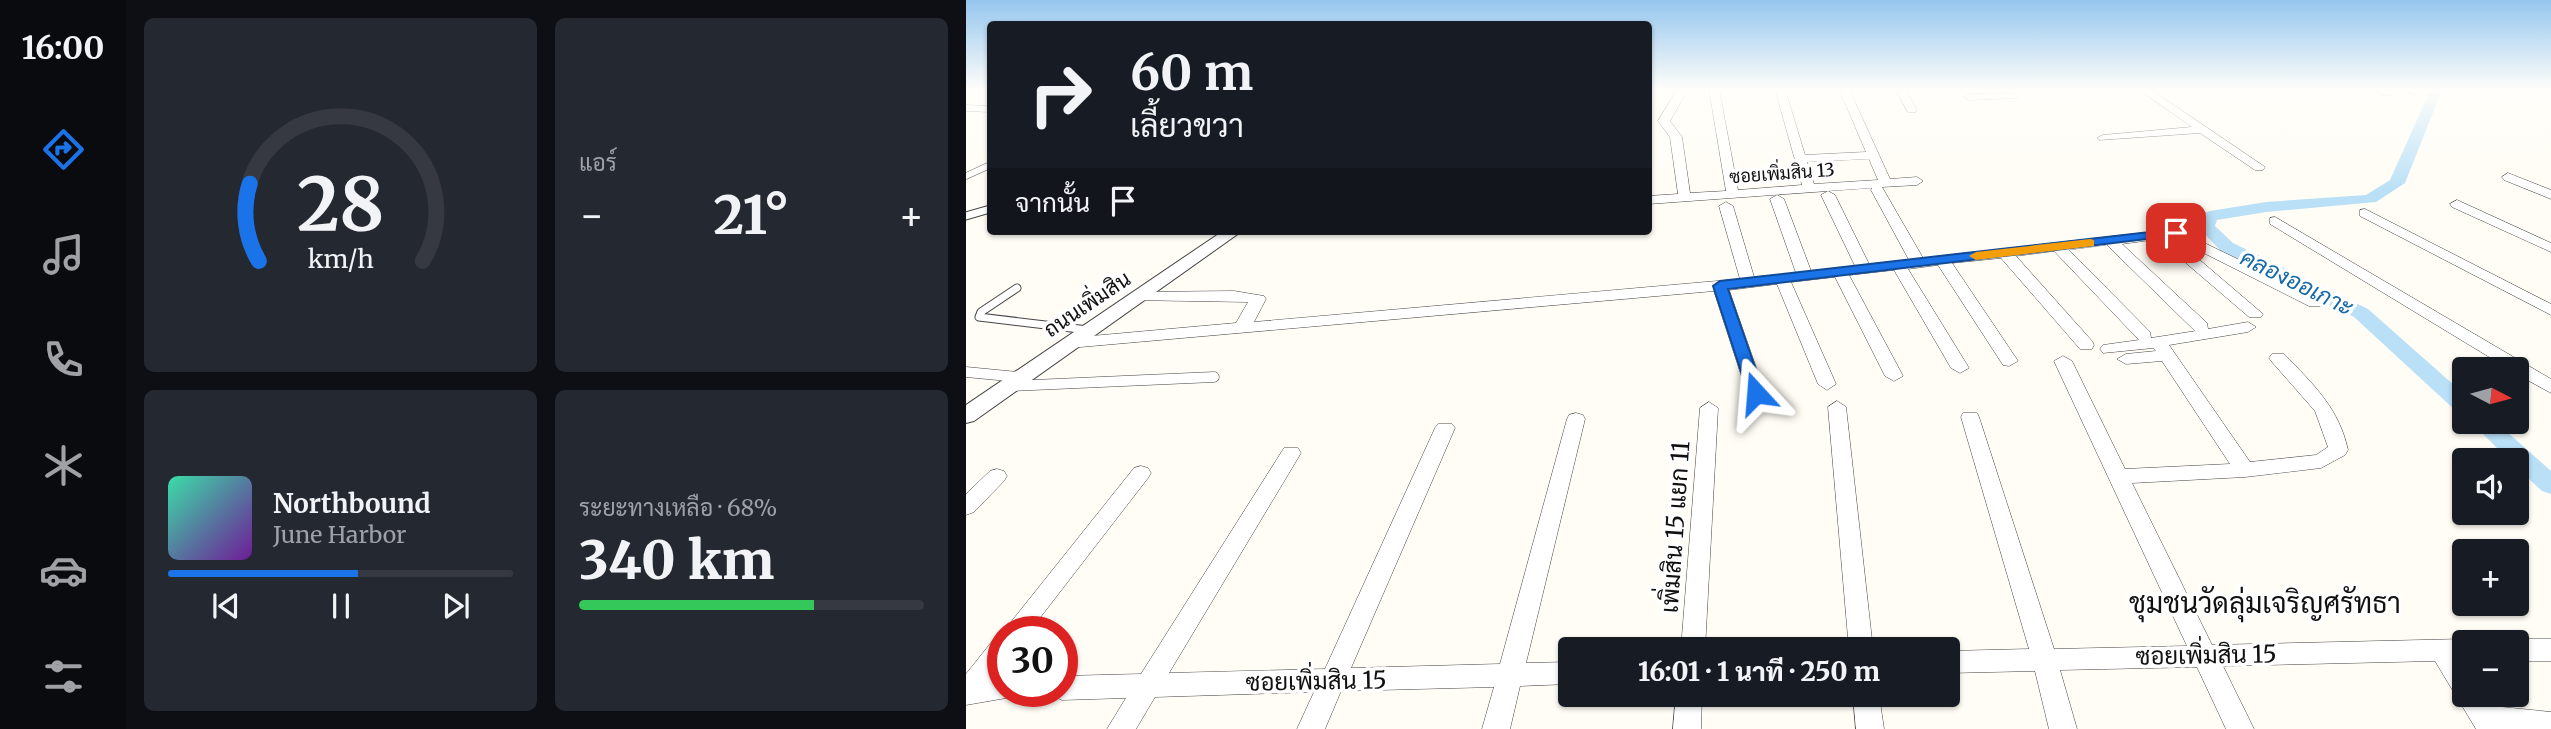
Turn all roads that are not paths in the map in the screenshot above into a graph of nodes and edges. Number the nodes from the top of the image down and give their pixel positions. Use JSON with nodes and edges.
{"nodes":[{"id":1,"x":1666,"y":123,"type":"edge"},
{"id":2,"x":1720,"y":123,"type":"edge"},
{"id":3,"x":1790,"y":123,"type":"edge"},
{"id":4,"x":1859,"y":123,"type":"edge"},
{"id":5,"x":2195,"y":123,"type":"edge"},
{"id":6,"x":2204,"y":129,"type":"junction"},
{"id":7,"x":2103,"y":138,"type":"dead end"},
{"id":8,"x":1874,"y":155,"type":"junction"},
{"id":9,"x":1800,"y":159,"type":"junction"},
{"id":10,"x":987,"y":166,"type":"edge"},
{"id":11,"x":2259,"y":167,"type":"dead end"},
{"id":12,"x":966,"y":176,"type":"edge"},
{"id":13,"x":2508,"y":177,"type":"dead end"},
{"id":14,"x":1917,"y":181,"type":"dead end"},
{"id":15,"x":1808,"y":185,"type":"dead end"},
{"id":16,"x":1732,"y":190,"type":"dead end"},
{"id":17,"x":1684,"y":194,"type":"dead end"},
{"id":18,"x":1828,"y":195,"type":"dead end"},
{"id":19,"x":2551,"y":195,"type":"edge"},
{"id":20,"x":1777,"y":199,"type":"dead end"},
{"id":21,"x":1652,"y":200,"type":"edge"},
{"id":22,"x":2457,"y":204,"type":"dead end"},
{"id":23,"x":1727,"y":206,"type":"dead end"},
{"id":24,"x":987,"y":210,"type":"edge"},
{"id":25,"x":2365,"y":213,"type":"dead end"},
{"id":26,"x":966,"y":216,"type":"edge"},
{"id":27,"x":2275,"y":221,"type":"dead end"},
{"id":28,"x":1228,"y":235,"type":"edge"},
{"id":29,"x":2162,"y":235,"type":"junction"},
{"id":30,"x":2111,"y":241,"type":"junction"},
{"id":31,"x":2058,"y":247,"type":"junction"},
{"id":32,"x":2551,"y":248,"type":"edge"},
{"id":33,"x":2005,"y":253,"type":"junction"},
{"id":34,"x":1942,"y":260,"type":"junction"},
{"id":35,"x":1918,"y":263,"type":"junction"},
{"id":36,"x":1898,"y":265,"type":"junction"},
{"id":37,"x":1864,"y":269,"type":"junction"},
{"id":38,"x":1840,"y":272,"type":"junction"},
{"id":39,"x":1805,"y":276,"type":"junction"},
{"id":40,"x":1782,"y":278,"type":"junction"},
{"id":41,"x":1748,"y":282,"type":"junction"},
{"id":42,"x":1720,"y":286,"type":"junction"},
{"id":43,"x":1017,"y":288,"type":"dead end"},
{"id":44,"x":1136,"y":297,"type":"junction"},
{"id":45,"x":2315,"y":303,"type":"dead end"},
{"id":46,"x":2551,"y":310,"type":"edge"},
{"id":47,"x":2202,"y":327,"type":"dead end"},
{"id":48,"x":1088,"y":330,"type":"junction"},
{"id":49,"x":1241,"y":330,"type":"junction"},
{"id":50,"x":1069,"y":343,"type":"junction"},
{"id":51,"x":2086,"y":345,"type":"dead end"},
{"id":52,"x":2157,"y":345,"type":"junction"},
{"id":53,"x":2109,"y":349,"type":"dead end"},
{"id":54,"x":2278,"y":358,"type":"dead end"},
{"id":55,"x":2126,"y":359,"type":"dead end"},
{"id":56,"x":2009,"y":361,"type":"dead end"},
{"id":57,"x":2063,"y":361,"type":"dead end"},
{"id":58,"x":1960,"y":368,"type":"dead end"},
{"id":59,"x":966,"y":372,"type":"edge"},
{"id":60,"x":1894,"y":376,"type":"dead end"},
{"id":61,"x":1214,"y":377,"type":"dead end"},
{"id":62,"x":1015,"y":382,"type":"junction"},
{"id":63,"x":1826,"y":384,"type":"dead end"},
{"id":64,"x":2551,"y":387,"type":"edge"},
{"id":65,"x":1756,"y":393,"type":"dead end"},
{"id":66,"x":1837,"y":407,"type":"dead end"},
{"id":67,"x":1709,"y":408,"type":"dead end"},
{"id":68,"x":966,"y":416,"type":"edge"},
{"id":69,"x":1970,"y":416,"type":"dead end"},
{"id":70,"x":1576,"y":419,"type":"dead end"},
{"id":71,"x":1445,"y":428,"type":"dead end"},
{"id":72,"x":1291,"y":453,"type":"dead end"},
{"id":73,"x":2245,"y":470,"type":"junction"},
{"id":74,"x":1141,"y":473,"type":"dead end"},
{"id":75,"x":997,"y":476,"type":"dead end"},
{"id":76,"x":2120,"y":476,"type":"junction"},
{"id":77,"x":966,"y":507,"type":"edge"},
{"id":78,"x":1028,"y":616,"type":"edge"},
{"id":79,"x":1694,"y":637,"type":"edge"},
{"id":80,"x":1860,"y":637,"type":"edge"},
{"id":81,"x":2452,"y":650,"type":"edge"},
{"id":82,"x":2529,"y":650,"type":"edge"},
{"id":83,"x":2551,"y":650,"type":"edge"},
{"id":84,"x":2203,"y":655,"type":"junction"},
{"id":85,"x":2045,"y":658,"type":"junction"},
{"id":86,"x":1960,"y":662,"type":"edge"},
{"id":87,"x":987,"y":667,"type":"edge"},
{"id":88,"x":1558,"y":673,"type":"edge"},
{"id":89,"x":1510,"y":675,"type":"junction"},
{"id":90,"x":1332,"y":681,"type":"junction"},
{"id":91,"x":1148,"y":685,"type":"junction"},
{"id":92,"x":1078,"y":687,"type":"edge"},
{"id":93,"x":987,"y":690,"type":"edge"},
{"id":94,"x":967,"y":691,"type":"edge"},
{"id":95,"x":1688,"y":707,"type":"edge"},
{"id":96,"x":1867,"y":707,"type":"edge"},
{"id":97,"x":2477,"y":707,"type":"edge"},
{"id":98,"x":2488,"y":724,"type":"edge"},
{"id":99,"x":2551,"y":724,"type":"edge"},
{"id":100,"x":1121,"y":729,"type":"edge"},
{"id":101,"x":1311,"y":729,"type":"edge"},
{"id":102,"x":1496,"y":729,"type":"edge"},
{"id":103,"x":1687,"y":729,"type":"edge"},
{"id":104,"x":1870,"y":729,"type":"edge"},
{"id":105,"x":2063,"y":729,"type":"edge"},
{"id":106,"x":2239,"y":729,"type":"edge"}],
"edges":[{"from":1,"to":17,"type":"street"},
{"from":2,"to":16,"type":"street"},
{"from":3,"to":9,"type":"street"},
{"from":4,"to":8,"type":"street"},
{"from":5,"to":6,"type":"street"},
{"from":6,"to":7,"type":"street"},
{"from":6,"to":11,"type":"street"},
{"from":8,"to":9,"type":"street"},
{"from":8,"to":35,"type":"street"},
{"from":9,"to":15,"type":"street"},
{"from":10,"to":12,"type":"lane"},
{"from":13,"to":19,"type":"street"},
{"from":14,"to":21,"type":"street","name":"ซอยเพิ่มสิน 13"},
{"from":18,"to":37,"type":"street"},
{"from":20,"to":39,"type":"street"},
{"from":22,"to":32,"type":"street"},
{"from":23,"to":41,"type":"street"},
{"from":24,"to":26,"type":"lane"},
{"from":25,"to":46,"type":"street"},
{"from":27,"to":64,"type":"street"},
{"from":28,"to":44,"type":"street","name":"ถนนเพิ่มสิน"},
{"from":29,"to":30,"type":"street"},
{"from":29,"to":45,"type":"street"},
{"from":29,"to":52,"type":"street"},
{"from":30,"to":31,"type":"street"},
{"from":30,"to":47,"type":"street"},
{"from":31,"to":33,"type":"street"},
{"from":31,"to":52,"type":"street"},
{"from":33,"to":34,"type":"street"},
{"from":33,"to":51,"type":"street"},
{"from":34,"to":35,"type":"street"},
{"from":34,"to":56,"type":"street"},
{"from":35,"to":36,"type":"street"},
{"from":36,"to":37,"type":"street"},
{"from":36,"to":58,"type":"street"},
{"from":37,"to":38,"type":"street"},
{"from":38,"to":39,"type":"street"},
{"from":38,"to":60,"type":"street"},
{"from":39,"to":40,"type":"street"},
{"from":40,"to":41,"type":"street"},
{"from":40,"to":63,"type":"street"},
{"from":41,"to":42,"type":"street"},
{"from":42,"to":49,"type":"street"},
{"from":42,"to":65,"type":"street"},
{"from":43,"to":48,"type":"lane"},
{"from":44,"to":48,"type":"street","name":"ถนนเพิ่มสิน"},
{"from":44,"to":49,"type":"street"},
{"from":48,"to":50,"type":"street","name":"ถนนเพิ่มสิน"},
{"from":49,"to":50,"type":"street"},
{"from":50,"to":62,"type":"street","name":"ถนนเพิ่มสิน"},
{"from":52,"to":53,"type":"street"},
{"from":52,"to":55,"type":"street"},
{"from":52,"to":73,"type":"street"},
{"from":54,"to":73,"type":"street"},
{"from":57,"to":76,"type":"street"},
{"from":59,"to":62,"type":"lane"},
{"from":61,"to":62,"type":"lane"},
{"from":62,"to":68,"type":"street","name":"ถนนเพิ่มสิน"},
{"from":66,"to":80,"type":"street"},
{"from":67,"to":79,"type":"street","name":"เพิ่มสิน 15 แยก 11"},
{"from":69,"to":85,"type":"street"},
{"from":70,"to":89,"type":"street"},
{"from":71,"to":90,"type":"street"},
{"from":72,"to":91,"type":"street"},
{"from":73,"to":76,"type":"street"},
{"from":74,"to":78,"type":"street"},
{"from":75,"to":77,"type":"street"},
{"from":76,"to":84,"type":"street"},
{"from":81,"to":84,"type":"street","name":"ซอยเพิ่มสิน 15"},
{"from":82,"to":83,"type":"street"},
{"from":84,"to":85,"type":"street","name":"ซอยเพิ่มสิน 15"},
{"from":84,"to":106,"type":"street"},
{"from":85,"to":86,"type":"street","name":"ซอยเพิ่มสิน 15"},
{"from":85,"to":105,"type":"street"},
{"from":87,"to":94,"type":"street"},
{"from":88,"to":89,"type":"street","name":"ซอยเพิ่มสิน 15"},
{"from":89,"to":90,"type":"street","name":"ซอยเพิ่มสิน 15"},
{"from":89,"to":102,"type":"street"},
{"from":90,"to":91,"type":"street","name":"ซอยเพิ่มสิน 15"},
{"from":90,"to":101,"type":"street"},
{"from":91,"to":92,"type":"street","name":"ซอยเพิ่มสิน 15"},
{"from":91,"to":100,"type":"street"},
{"from":93,"to":94,"type":"street"},
{"from":95,"to":103,"type":"street"},
{"from":96,"to":104,"type":"street"},
{"from":97,"to":98,"type":"street"},
{"from":98,"to":99,"type":"street"}]}
